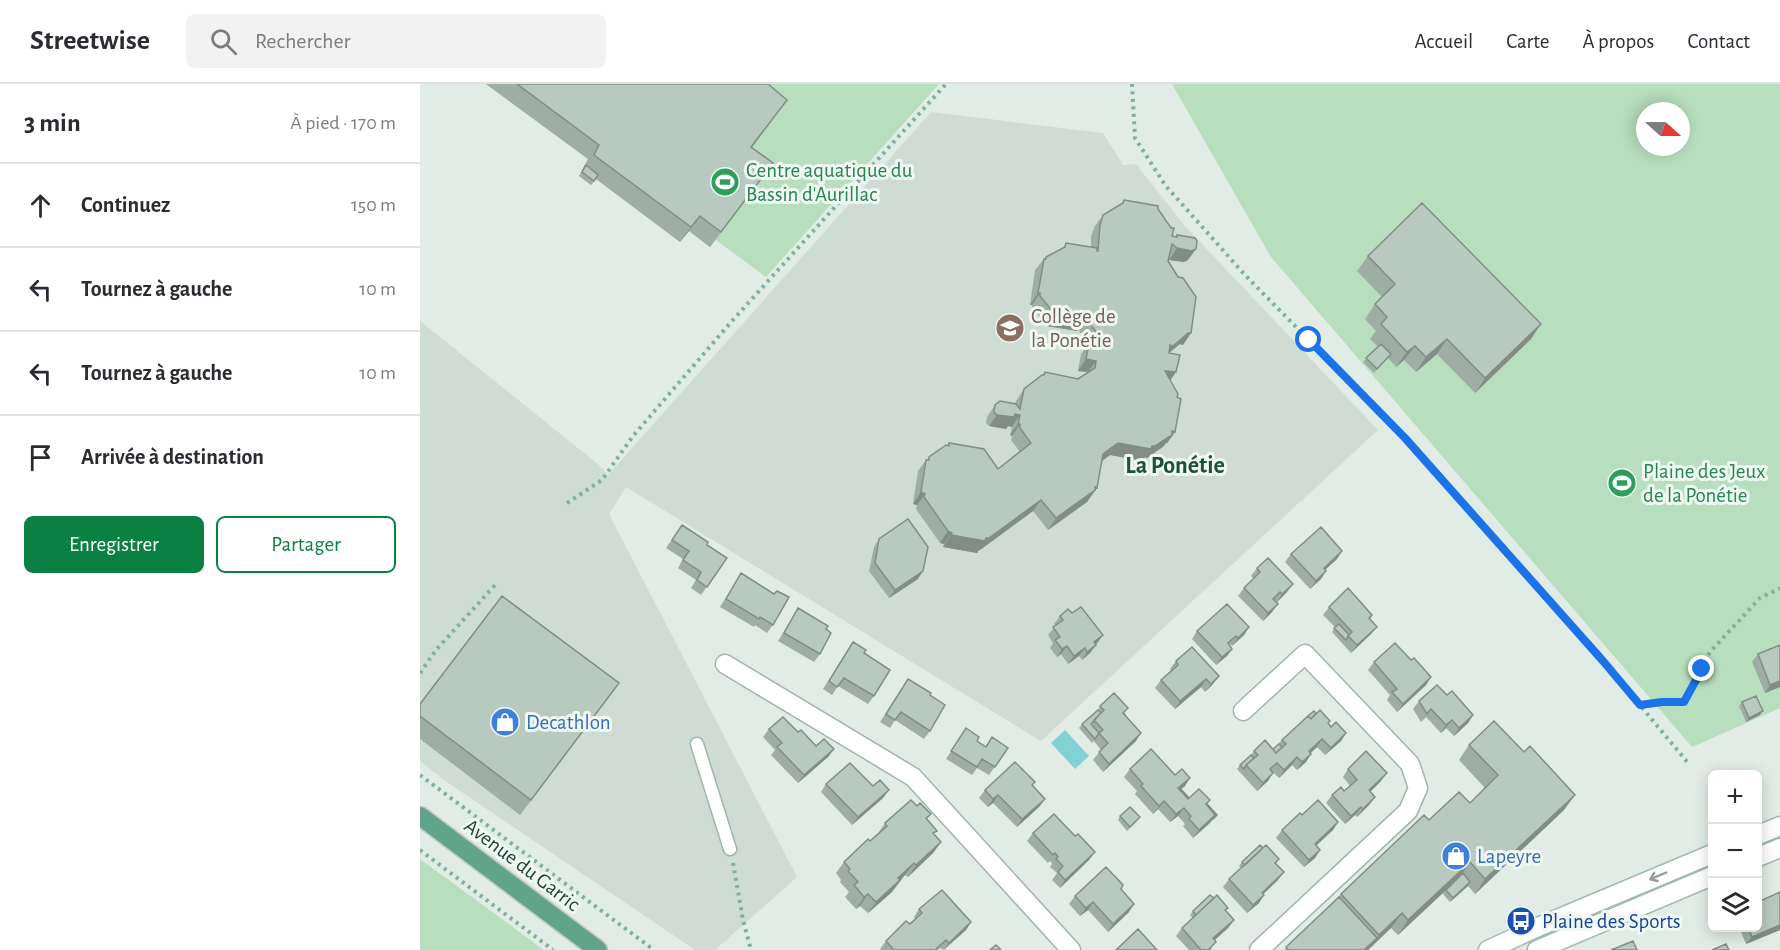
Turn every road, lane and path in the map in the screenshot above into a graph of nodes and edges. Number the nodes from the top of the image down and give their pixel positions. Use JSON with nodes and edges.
{"nodes":[{"id":1,"x":945,"y":84,"type":"edge"},
{"id":2,"x":1132,"y":84,"type":"edge"},
{"id":3,"x":567,"y":503,"type":"dead end"},
{"id":4,"x":496,"y":584,"type":"dead end"},
{"id":5,"x":1780,"y":588,"type":"edge"},
{"id":6,"x":725,"y":664,"type":"dead end"},
{"id":7,"x":420,"y":673,"type":"edge"},
{"id":8,"x":1640,"y":705,"type":"junction"},
{"id":9,"x":1244,"y":711,"type":"dead end"},
{"id":10,"x":696,"y":744,"type":"dead end"},
{"id":11,"x":1689,"y":764,"type":"dead end"},
{"id":12,"x":420,"y":775,"type":"edge"},
{"id":13,"x":420,"y":816,"type":"edge"},
{"id":14,"x":1780,"y":826,"type":"edge"},
{"id":15,"x":1762,"y":833,"type":"edge"},
{"id":16,"x":1780,"y":848,"type":"edge"},
{"id":17,"x":730,"y":849,"type":"joint"},
{"id":18,"x":420,"y":850,"type":"edge"},
{"id":19,"x":1762,"y":855,"type":"edge"},
{"id":20,"x":1708,"y":856,"type":"edge"},
{"id":21,"x":1708,"y":878,"type":"edge"},
{"id":22,"x":553,"y":950,"type":"edge"},
{"id":23,"x":598,"y":950,"type":"edge"},
{"id":24,"x":654,"y":950,"type":"edge"},
{"id":25,"x":751,"y":950,"type":"edge"},
{"id":26,"x":1071,"y":950,"type":"edge"},
{"id":27,"x":1258,"y":950,"type":"edge"},
{"id":28,"x":1488,"y":950,"type":"edge"},
{"id":29,"x":1537,"y":950,"type":"edge"}],
"edges":[{"from":1,"to":3,"type":"path"},
{"from":2,"to":8,"type":"path"},
{"from":4,"to":7,"type":"path"},
{"from":5,"to":8,"type":"path"},
{"from":6,"to":26,"type":"street"},
{"from":8,"to":11,"type":"path"},
{"from":9,"to":27,"type":"street"},
{"from":10,"to":17,"type":"lane"},
{"from":12,"to":24,"type":"path"},
{"from":13,"to":23,"type":"main road","name":"Avenue du Garric"},
{"from":14,"to":15,"type":"street"},
{"from":16,"to":19,"type":"street"},
{"from":17,"to":25,"type":"path"},
{"from":18,"to":22,"type":"path"},
{"from":20,"to":28,"type":"street","one_way":true},
{"from":21,"to":29,"type":"street"}]}
